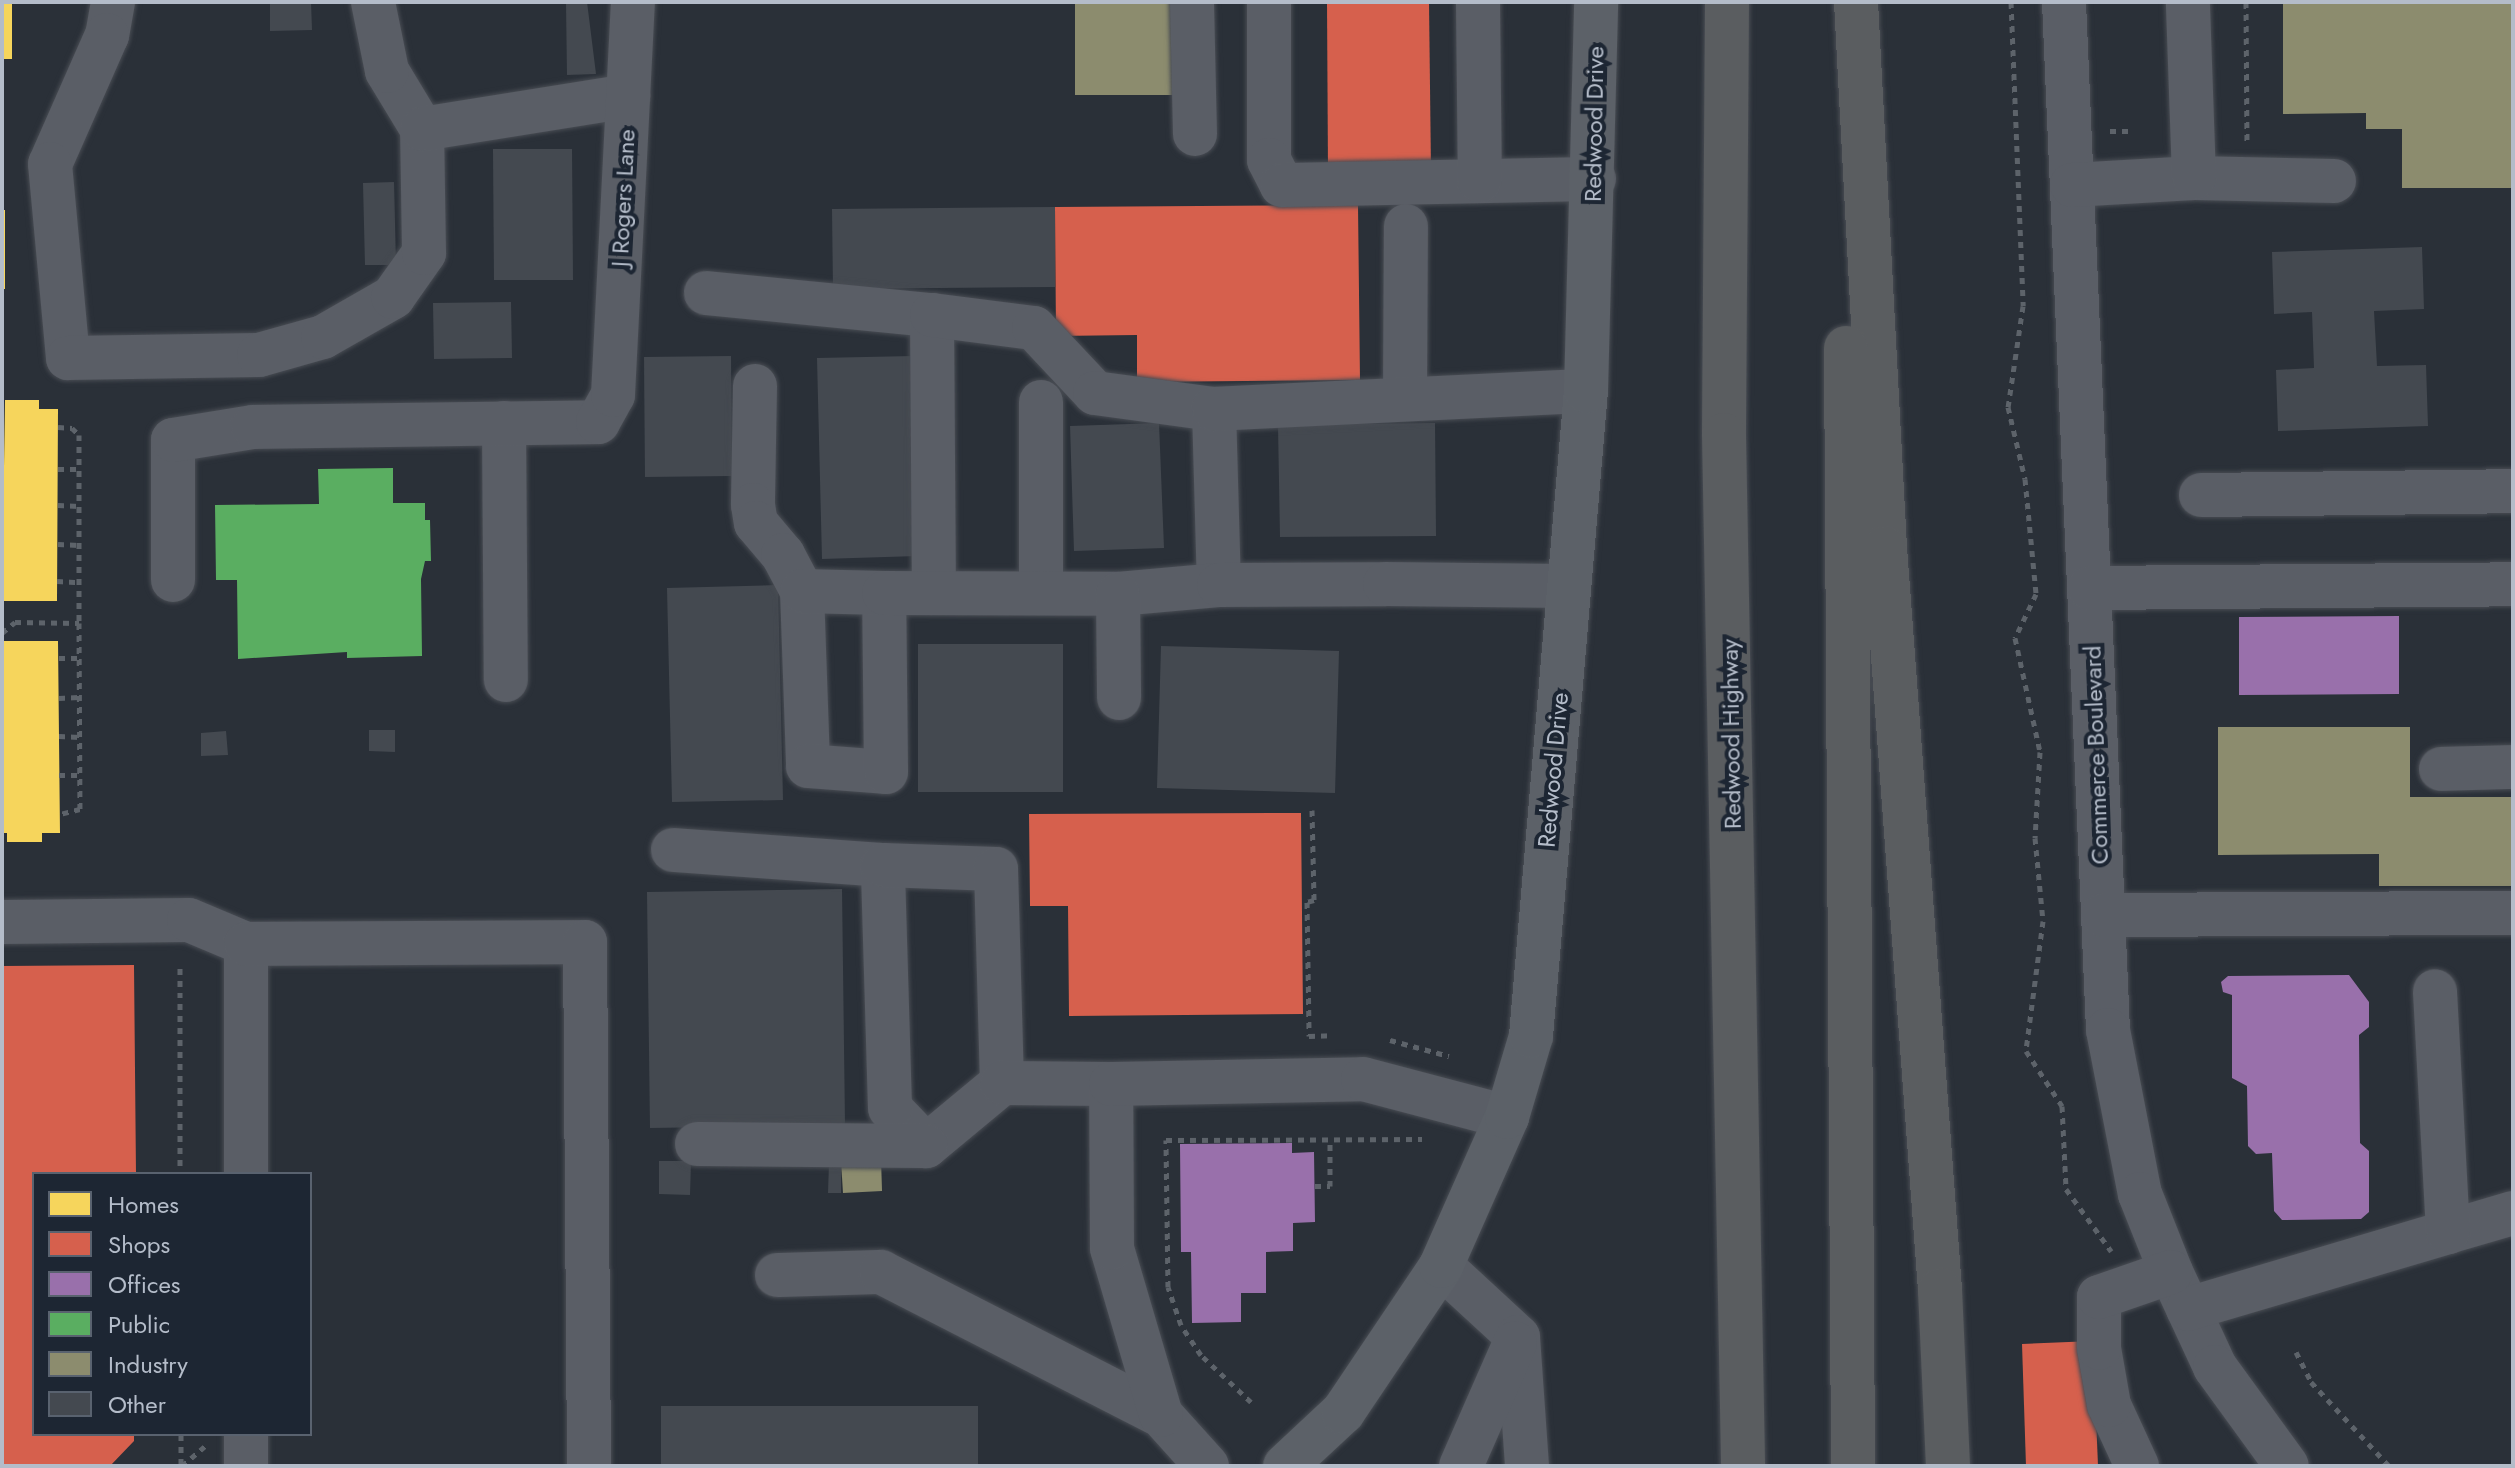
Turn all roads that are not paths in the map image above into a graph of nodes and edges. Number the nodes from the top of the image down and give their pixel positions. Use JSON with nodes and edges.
{"nodes":[{"id":1,"x":113,"y":2,"type":"edge"},
{"id":2,"x":373,"y":2,"type":"edge"},
{"id":3,"x":633,"y":2,"type":"edge"},
{"id":4,"x":1192,"y":2,"type":"edge"},
{"id":5,"x":1269,"y":2,"type":"edge"},
{"id":6,"x":1478,"y":2,"type":"edge"},
{"id":7,"x":1596,"y":2,"type":"edge"},
{"id":8,"x":1727,"y":2,"type":"edge"},
{"id":9,"x":1844,"y":2,"type":"edge"},
{"id":10,"x":1856,"y":2,"type":"edge"},
{"id":11,"x":2064,"y":2,"type":"edge"},
{"id":12,"x":2188,"y":2,"type":"edge"},
{"id":13,"x":628,"y":96,"type":"junction"},
{"id":14,"x":422,"y":129,"type":"junction"},
{"id":15,"x":1195,"y":134,"type":"dead end"},
{"id":16,"x":2194,"y":178,"type":"junction"},
{"id":17,"x":1594,"y":179,"type":"junction"},
{"id":18,"x":1480,"y":181,"type":"junction"},
{"id":19,"x":2334,"y":181,"type":"dead end"},
{"id":20,"x":2072,"y":185,"type":"junction"},
{"id":21,"x":1406,"y":226,"type":"dead end"},
{"id":22,"x":706,"y":293,"type":"dead end"},
{"id":23,"x":932,"y":315,"type":"junction"},
{"id":24,"x":755,"y":386,"type":"dead end"},
{"id":25,"x":1586,"y":391,"type":"junction"},
{"id":26,"x":1405,"y":398,"type":"junction"},
{"id":27,"x":1041,"y":402,"type":"dead end"},
{"id":28,"x":1214,"y":409,"type":"junction"},
{"id":29,"x":504,"y":423,"type":"junction"},
{"id":30,"x":2513,"y":491,"type":"edge"},
{"id":31,"x":2201,"y":495,"type":"dead end"},
{"id":32,"x":173,"y":580,"type":"dead end"},
{"id":33,"x":2513,"y":584,"type":"edge"},
{"id":34,"x":1219,"y":585,"type":"junction"},
{"id":35,"x":1567,"y":586,"type":"junction"},
{"id":36,"x":2089,"y":588,"type":"junction"},
{"id":37,"x":802,"y":591,"type":"junction"},
{"id":38,"x":884,"y":593,"type":"junction"},
{"id":39,"x":934,"y":593,"type":"junction"},
{"id":40,"x":1041,"y":593,"type":"junction"},
{"id":41,"x":1118,"y":594,"type":"junction"},
{"id":42,"x":506,"y":680,"type":"dead end"},
{"id":43,"x":1119,"y":698,"type":"dead end"},
{"id":44,"x":2513,"y":767,"type":"edge"},
{"id":45,"x":2441,"y":769,"type":"dead end"},
{"id":46,"x":673,"y":850,"type":"dead end"},
{"id":47,"x":883,"y":865,"type":"junction"},
{"id":48,"x":2513,"y":913,"type":"edge"},
{"id":49,"x":2103,"y":915,"type":"junction"},
{"id":50,"x":2,"y":922,"type":"edge"},
{"id":51,"x":246,"y":944,"type":"junction"},
{"id":52,"x":2435,"y":991,"type":"dead end"},
{"id":53,"x":1002,"y":1083,"type":"junction"},
{"id":54,"x":1111,"y":1084,"type":"junction"},
{"id":55,"x":1507,"y":1117,"type":"junction"},
{"id":56,"x":697,"y":1144,"type":"dead end"},
{"id":57,"x":926,"y":1146,"type":"junction"},
{"id":58,"x":246,"y":1172,"type":"edge"},
{"id":59,"x":2513,"y":1213,"type":"edge"},
{"id":60,"x":2448,"y":1232,"type":"junction"},
{"id":61,"x":1441,"y":1266,"type":"junction"},
{"id":62,"x":777,"y":1275,"type":"dead end"},
{"id":63,"x":2179,"y":1290,"type":"junction"},
{"id":64,"x":1518,"y":1337,"type":"junction"},
{"id":65,"x":1161,"y":1415,"type":"junction"},
{"id":66,"x":246,"y":1436,"type":"edge"},
{"id":67,"x":246,"y":1466,"type":"edge"},
{"id":68,"x":589,"y":1466,"type":"edge"},
{"id":69,"x":1207,"y":1466,"type":"edge"},
{"id":70,"x":1285,"y":1466,"type":"edge"},
{"id":71,"x":1461,"y":1466,"type":"edge"},
{"id":72,"x":1527,"y":1466,"type":"edge"},
{"id":73,"x":1743,"y":1466,"type":"edge"},
{"id":74,"x":1853,"y":1466,"type":"edge"},
{"id":75,"x":1948,"y":1466,"type":"edge"},
{"id":76,"x":2137,"y":1466,"type":"edge"},
{"id":77,"x":2287,"y":1466,"type":"edge"}],
"edges":[{"from":1,"to":14,"type":"street"},
{"from":2,"to":14,"type":"street"},
{"from":3,"to":13,"type":"street","name":"J Rogers Lane"},
{"from":4,"to":15,"type":"street"},
{"from":5,"to":18,"type":"street"},
{"from":6,"to":18,"type":"street"},
{"from":7,"to":17,"type":"main road","name":"Redwood Drive"},
{"from":8,"to":73,"type":"highway","name":"Redwood Highway"},
{"from":9,"to":74,"type":"highway"},
{"from":10,"to":75,"type":"highway"},
{"from":11,"to":20,"type":"street","name":"Commerce Boulevard"},
{"from":12,"to":16,"type":"street"},
{"from":13,"to":14,"type":"street"},
{"from":13,"to":29,"type":"street","name":"J Rogers Lane"},
{"from":16,"to":19,"type":"street"},
{"from":16,"to":20,"type":"street"},
{"from":17,"to":18,"type":"street"},
{"from":17,"to":25,"type":"main road","name":"Redwood Drive"},
{"from":20,"to":36,"type":"street","name":"Commerce Boulevard"},
{"from":21,"to":26,"type":"street"},
{"from":22,"to":23,"type":"street"},
{"from":23,"to":28,"type":"street"},
{"from":23,"to":39,"type":"street"},
{"from":24,"to":37,"type":"street"},
{"from":25,"to":26,"type":"street"},
{"from":25,"to":35,"type":"main road","name":"Redwood Drive"},
{"from":26,"to":28,"type":"street"},
{"from":27,"to":40,"type":"street"},
{"from":28,"to":34,"type":"street"},
{"from":29,"to":32,"type":"street"},
{"from":29,"to":42,"type":"street"},
{"from":30,"to":31,"type":"street"},
{"from":33,"to":36,"type":"street"},
{"from":34,"to":35,"type":"street"},
{"from":34,"to":41,"type":"street"},
{"from":35,"to":55,"type":"main road","name":"Redwood Drive"},
{"from":36,"to":49,"type":"street","name":"Commerce Boulevard"},
{"from":37,"to":38,"type":"street"},
{"from":37,"to":38,"type":"street"},
{"from":38,"to":39,"type":"street"},
{"from":39,"to":40,"type":"street"},
{"from":40,"to":41,"type":"street"},
{"from":41,"to":43,"type":"street"},
{"from":44,"to":45,"type":"street"},
{"from":46,"to":47,"type":"street"},
{"from":47,"to":53,"type":"street"},
{"from":47,"to":57,"type":"street"},
{"from":48,"to":49,"type":"street"},
{"from":49,"to":63,"type":"street","name":"Commerce Boulevard"},
{"from":50,"to":51,"type":"street"},
{"from":51,"to":58,"type":"street"},
{"from":51,"to":68,"type":"street"},
{"from":52,"to":60,"type":"street"},
{"from":53,"to":54,"type":"street"},
{"from":53,"to":57,"type":"street"},
{"from":54,"to":55,"type":"street"},
{"from":54,"to":65,"type":"street"},
{"from":55,"to":61,"type":"main road","name":"Redwood Drive"},
{"from":56,"to":57,"type":"street"},
{"from":59,"to":60,"type":"street"},
{"from":60,"to":63,"type":"street"},
{"from":61,"to":64,"type":"street"},
{"from":61,"to":70,"type":"main road","name":"Redwood Drive"},
{"from":62,"to":65,"type":"street"},
{"from":63,"to":76,"type":"street"},
{"from":63,"to":77,"type":"street","name":"Commerce Boulevard"},
{"from":64,"to":71,"type":"street"},
{"from":64,"to":72,"type":"street"},
{"from":65,"to":69,"type":"street"},
{"from":66,"to":67,"type":"street"}]}
